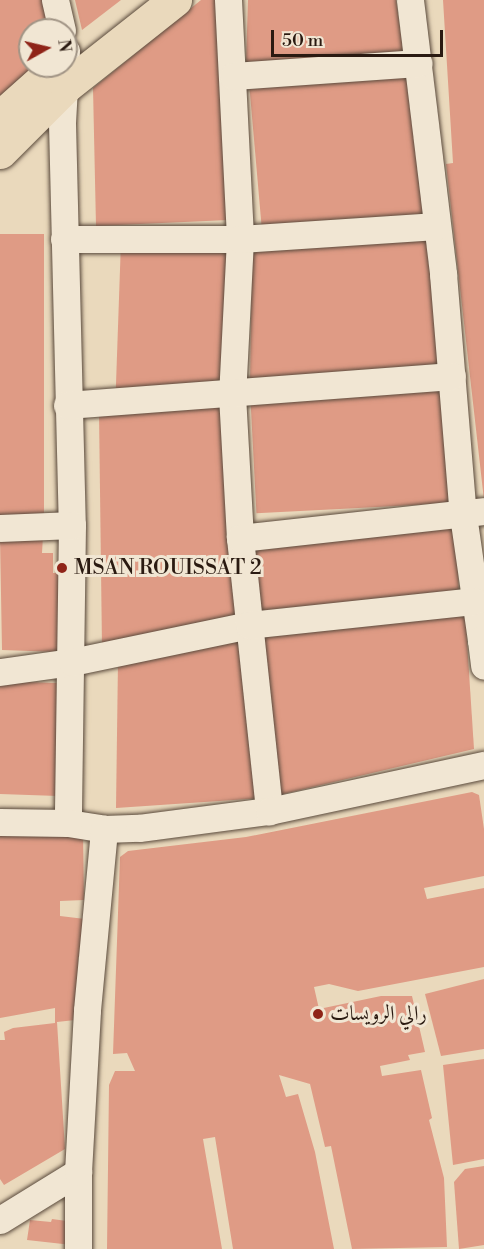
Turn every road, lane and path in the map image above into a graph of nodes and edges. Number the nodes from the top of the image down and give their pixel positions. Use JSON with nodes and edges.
{"nodes":[{"id":1,"x":55,"y":0,"type":"edge"},
{"id":2,"x":142,"y":0,"type":"edge"},
{"id":3,"x":175,"y":0,"type":"edge"},
{"id":4,"x":228,"y":0,"type":"edge"},
{"id":5,"x":410,"y":0,"type":"edge"},
{"id":6,"x":58,"y":18,"type":"edge"},
{"id":7,"x":78,"y":48,"type":"edge"},
{"id":8,"x":78,"y":51,"type":"edge"},
{"id":9,"x":419,"y":63,"type":"junction"},
{"id":10,"x":233,"y":76,"type":"junction"},
{"id":11,"x":42,"y":78,"type":"edge"},
{"id":12,"x":50,"y":78,"type":"edge"},
{"id":13,"x":63,"y":78,"type":"edge"},
{"id":14,"x":0,"y":117,"type":"edge"},
{"id":15,"x":0,"y":152,"type":"edge"},
{"id":16,"x":437,"y":226,"type":"junction"},
{"id":17,"x":64,"y":239,"type":"junction"},
{"id":18,"x":240,"y":239,"type":"junction"},
{"id":19,"x":452,"y":376,"type":"junction"},
{"id":20,"x":232,"y":395,"type":"junction"},
{"id":21,"x":67,"y":405,"type":"junction"},
{"id":22,"x":473,"y":513,"type":"edge"},
{"id":23,"x":72,"y":525,"type":"junction"},
{"id":24,"x":0,"y":528,"type":"edge"},
{"id":25,"x":240,"y":538,"type":"junction"},
{"id":26,"x":474,"y":600,"type":"junction"},
{"id":27,"x":249,"y":625,"type":"junction"},
{"id":28,"x":483,"y":649,"type":"edge"},
{"id":29,"x":72,"y":662,"type":"junction"},
{"id":30,"x":0,"y":672,"type":"edge"},
{"id":31,"x":484,"y":765,"type":"edge"},
{"id":32,"x":269,"y":811,"type":"junction"},
{"id":33,"x":0,"y":822,"type":"edge"},
{"id":34,"x":68,"y":823,"type":"junction"},
{"id":35,"x":104,"y":830,"type":"junction"},
{"id":36,"x":78,"y":1172,"type":"junction"},
{"id":37,"x":0,"y":1220,"type":"edge"},
{"id":38,"x":78,"y":1249,"type":"edge"}],
"edges":[{"from":1,"to":6,"type":"street"},
{"from":2,"to":7,"type":"main road"},
{"from":3,"to":8,"type":"main road"},
{"from":4,"to":10,"type":"street"},
{"from":5,"to":9,"type":"street"},
{"from":9,"to":10,"type":"street"},
{"from":9,"to":16,"type":"street"},
{"from":10,"to":18,"type":"street"},
{"from":11,"to":14,"type":"main road"},
{"from":12,"to":15,"type":"main road"},
{"from":13,"to":17,"type":"street"},
{"from":16,"to":18,"type":"street"},
{"from":16,"to":19,"type":"street"},
{"from":17,"to":18,"type":"street"},
{"from":17,"to":21,"type":"street"},
{"from":18,"to":20,"type":"street"},
{"from":19,"to":20,"type":"street"},
{"from":19,"to":22,"type":"street"},
{"from":20,"to":21,"type":"street"},
{"from":20,"to":25,"type":"street"},
{"from":21,"to":23,"type":"street"},
{"from":22,"to":25,"type":"street"},
{"from":22,"to":26,"type":"street"},
{"from":23,"to":24,"type":"street"},
{"from":23,"to":29,"type":"street"},
{"from":25,"to":27,"type":"street"},
{"from":26,"to":27,"type":"street"},
{"from":26,"to":28,"type":"street"},
{"from":27,"to":29,"type":"street"},
{"from":27,"to":32,"type":"street"},
{"from":29,"to":30,"type":"street"},
{"from":29,"to":34,"type":"street"},
{"from":31,"to":32,"type":"street"},
{"from":32,"to":35,"type":"street"},
{"from":33,"to":34,"type":"street"},
{"from":34,"to":35,"type":"street"},
{"from":35,"to":36,"type":"street"},
{"from":36,"to":37,"type":"street"},
{"from":36,"to":38,"type":"street"}]}
